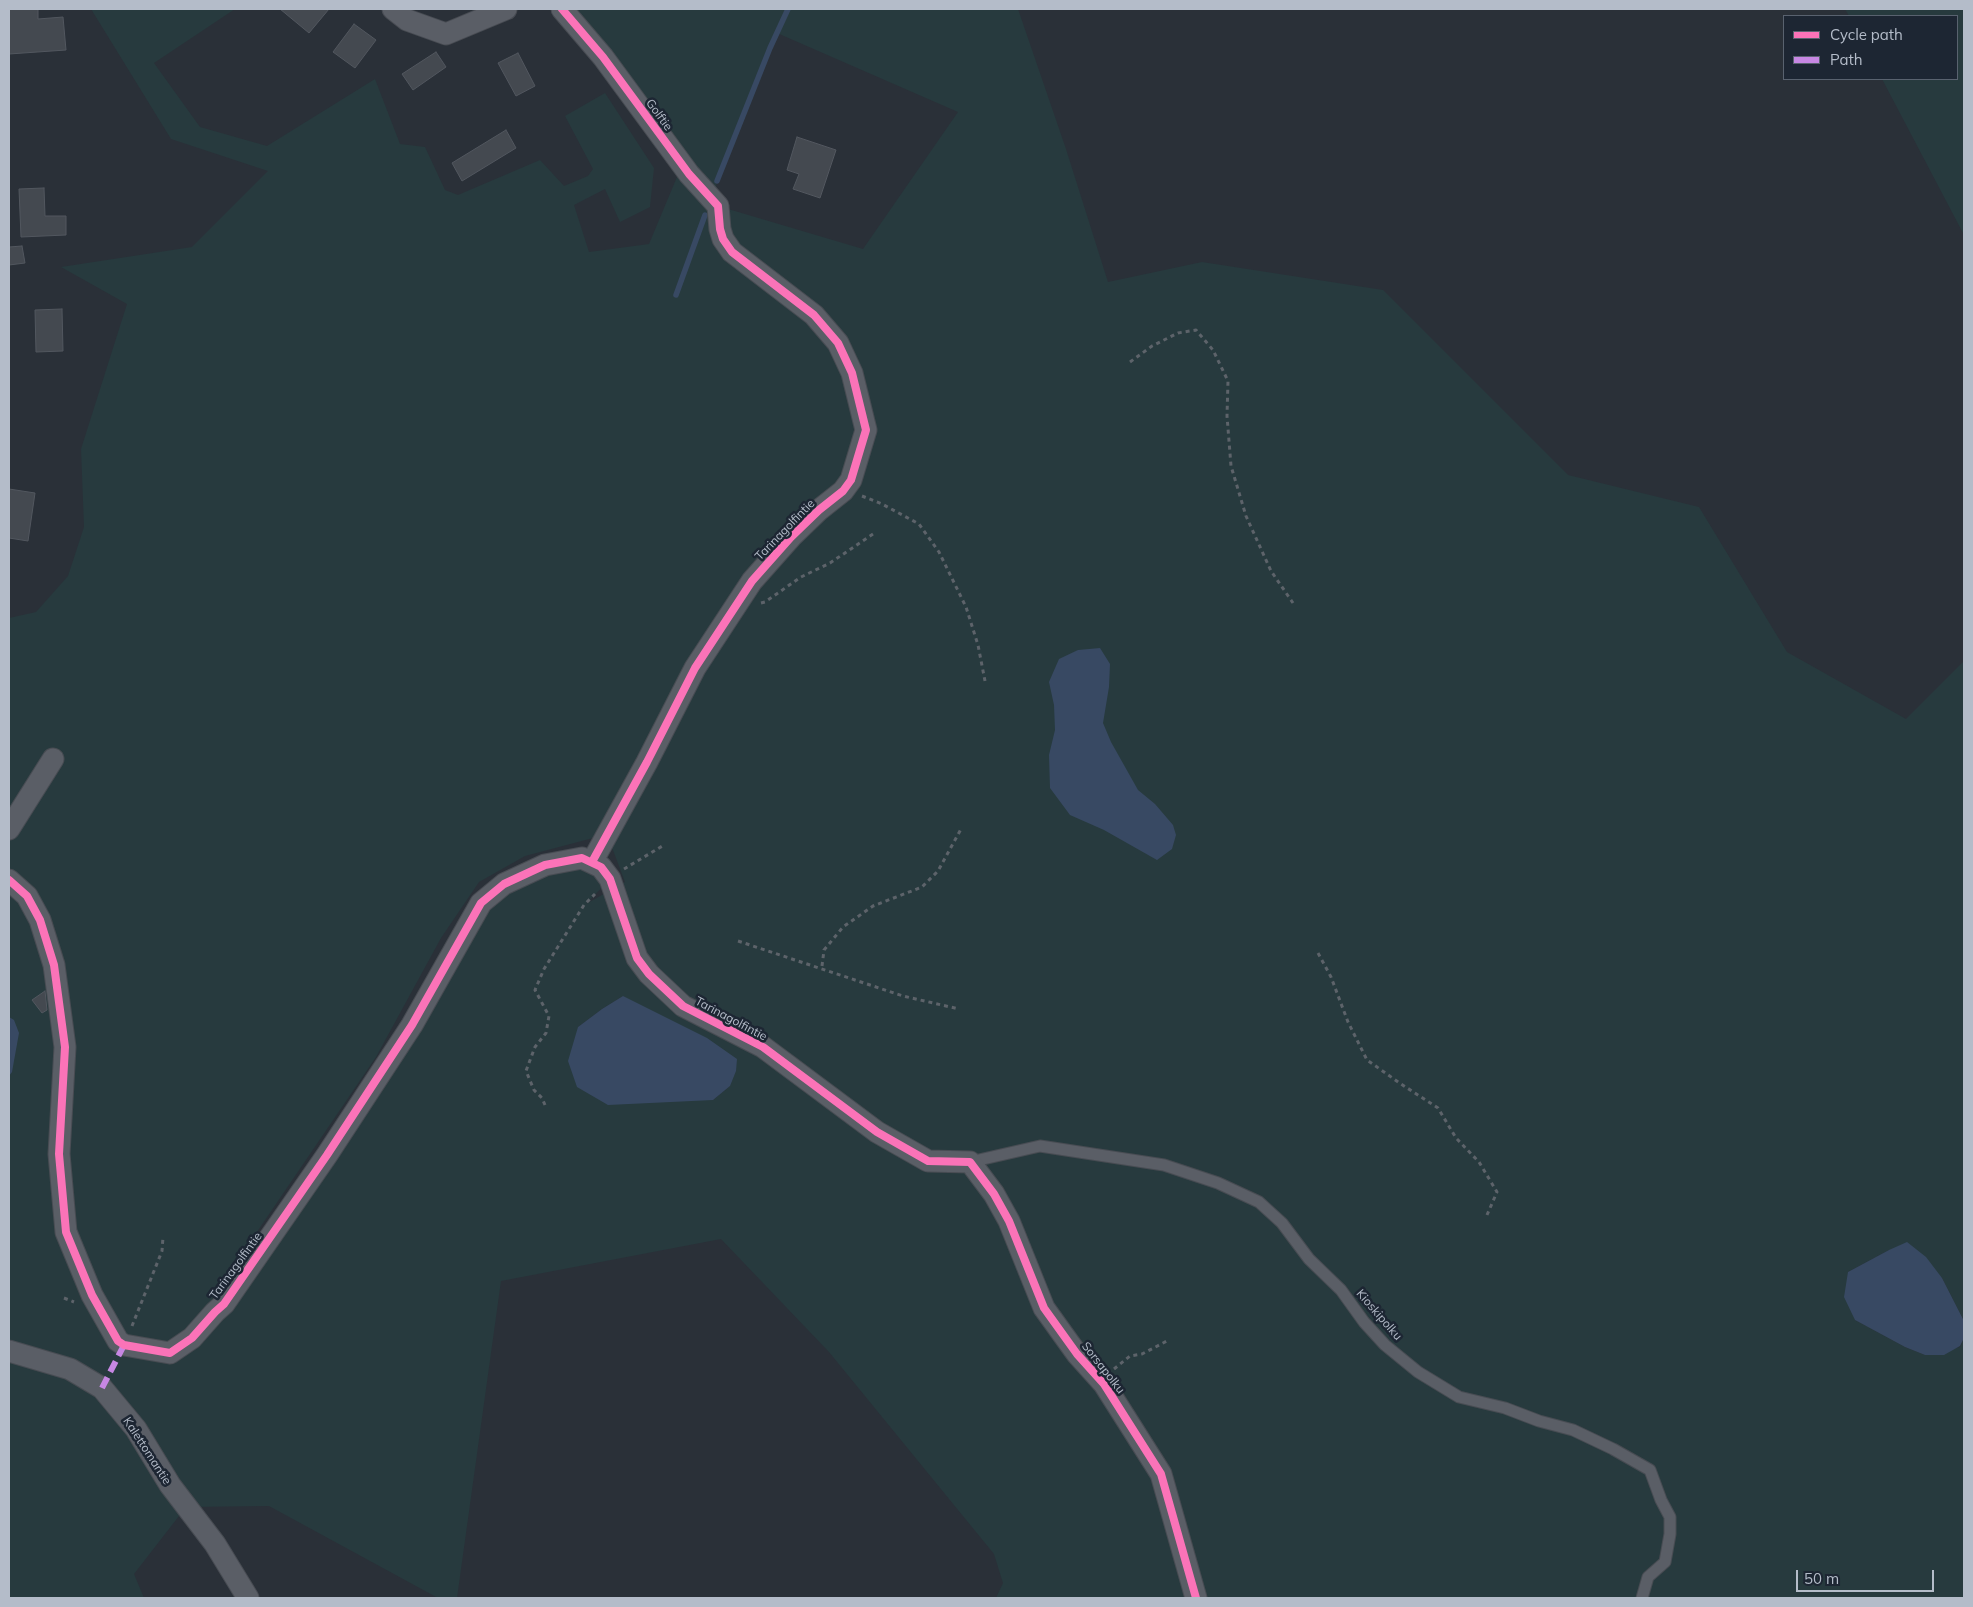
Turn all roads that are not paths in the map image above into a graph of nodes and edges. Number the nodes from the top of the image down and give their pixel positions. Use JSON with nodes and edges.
{"nodes":[{"id":1,"x":393,"y":9,"type":"edge"},
{"id":2,"x":506,"y":9,"type":"edge"},
{"id":3,"x":562,"y":9,"type":"edge"},
{"id":4,"x":723,"y":240,"type":"joint"},
{"id":5,"x":53,"y":759,"type":"dead end"},
{"id":6,"x":9,"y":829,"type":"edge"},
{"id":7,"x":592,"y":862,"type":"junction"},
{"id":8,"x":9,"y":880,"type":"edge"},
{"id":9,"x":970,"y":1162,"type":"junction"},
{"id":10,"x":9,"y":1351,"type":"edge"},
{"id":11,"x":248,"y":1598,"type":"edge"},
{"id":12,"x":1196,"y":1598,"type":"edge"},
{"id":13,"x":1642,"y":1598,"type":"edge"}],
"edges":[{"from":1,"to":2,"type":"street"},
{"from":3,"to":4,"type":"street","name":"Golftie"},
{"from":4,"to":7,"type":"street","name":"Tarinagolfintie"},
{"from":5,"to":6,"type":"street"},
{"from":7,"to":8,"type":"street","name":"Tarinagolfintie"},
{"from":7,"to":9,"type":"street","name":"Tarinagolfintie"},
{"from":9,"to":12,"type":"street","name":"Sorsapolku"},
{"from":9,"to":13,"type":"lane","name":"Kioskipolku"},
{"from":10,"to":11,"type":"street","name":"Kalettomantie"}]}
